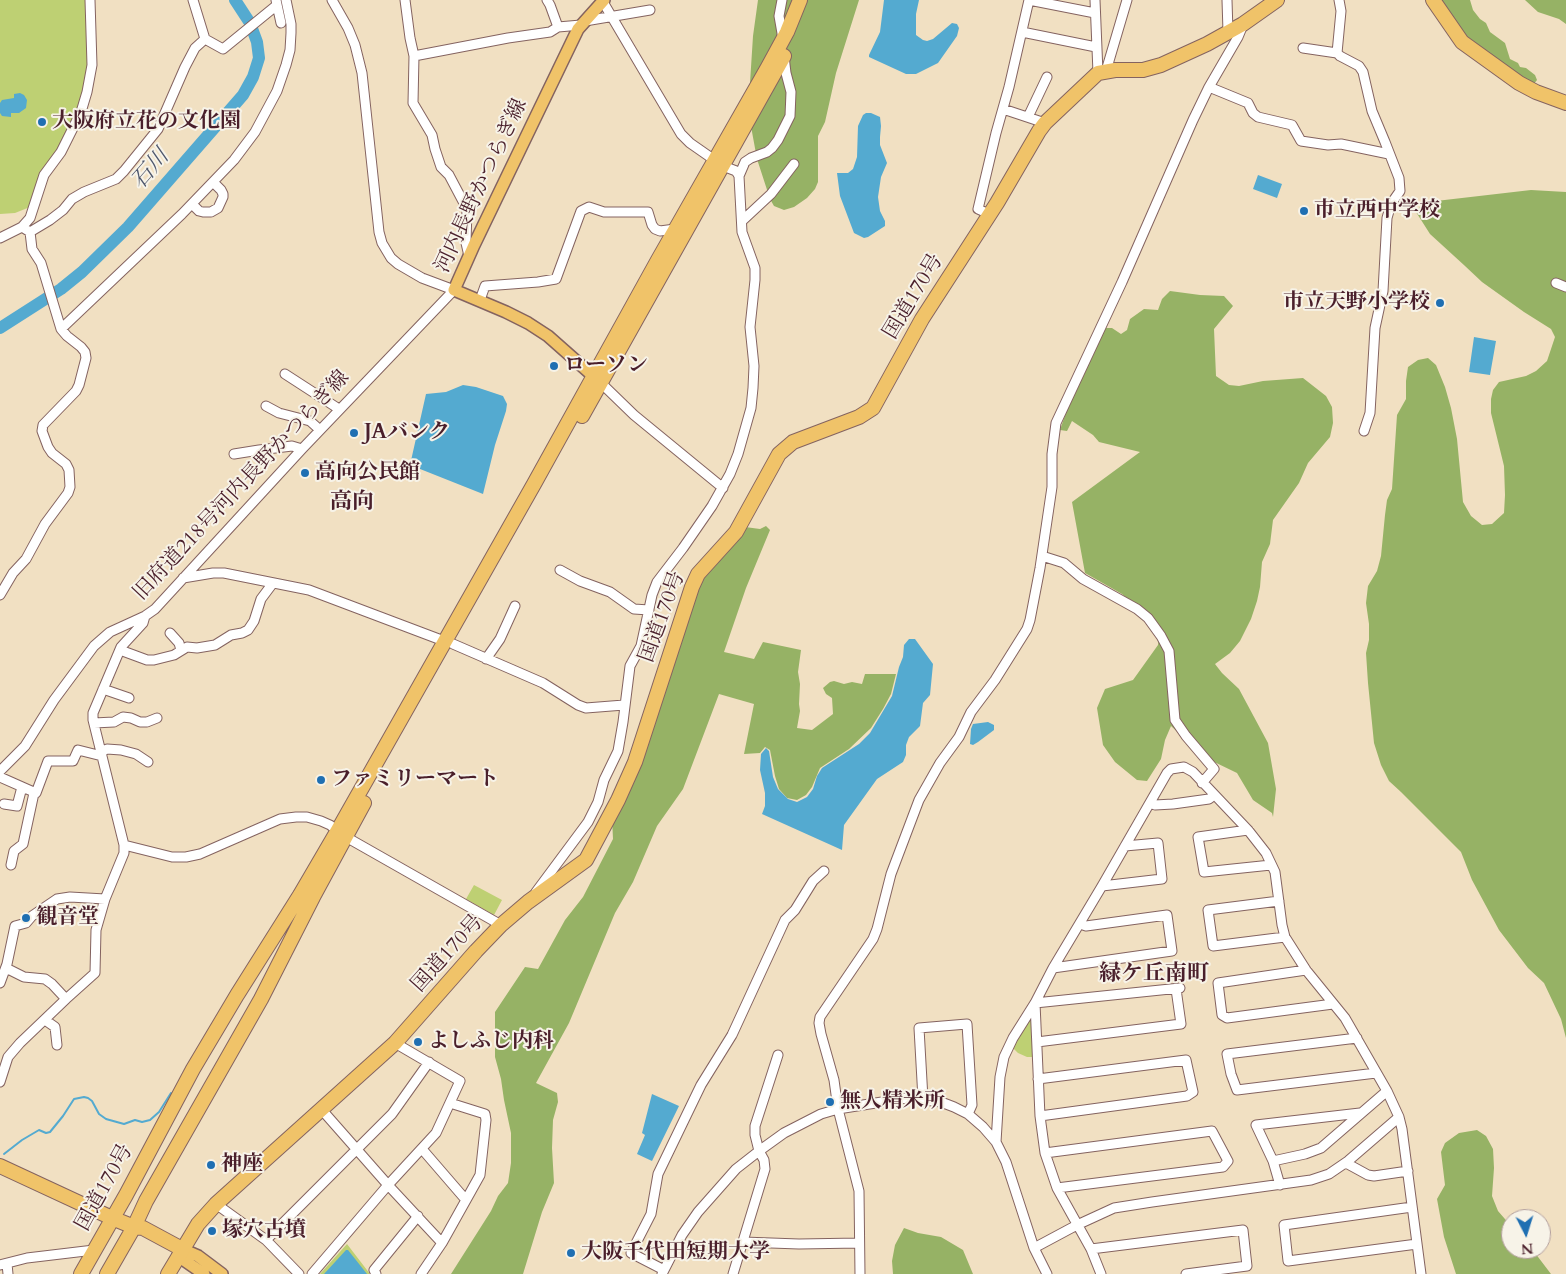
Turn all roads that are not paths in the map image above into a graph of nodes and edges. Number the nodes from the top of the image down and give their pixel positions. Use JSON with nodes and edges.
{"nodes":[{"id":1,"x":90,"y":0,"type":"edge"},
{"id":2,"x":193,"y":0,"type":"edge"},
{"id":3,"x":286,"y":0,"type":"edge"},
{"id":4,"x":332,"y":0,"type":"edge"},
{"id":5,"x":404,"y":0,"type":"edge"},
{"id":6,"x":547,"y":0,"type":"edge"},
{"id":7,"x":782,"y":0,"type":"edge"},
{"id":8,"x":800,"y":0,"type":"edge"},
{"id":9,"x":809,"y":0,"type":"edge"},
{"id":10,"x":1029,"y":0,"type":"edge"},
{"id":11,"x":1095,"y":0,"type":"edge"},
{"id":12,"x":1127,"y":0,"type":"edge"},
{"id":13,"x":1227,"y":0,"type":"edge"},
{"id":14,"x":1277,"y":0,"type":"edge"},
{"id":15,"x":1339,"y":0,"type":"edge"},
{"id":16,"x":1432,"y":0,"type":"edge"},
{"id":17,"x":604,"y":1,"type":"edge"},
{"id":18,"x":276,"y":3,"type":"edge"},
{"id":19,"x":1258,"y":7,"type":"edge"},
{"id":20,"x":650,"y":10,"type":"dead end"},
{"id":21,"x":1095,"y":13,"type":"junction"},
{"id":22,"x":612,"y":17,"type":"junction"},
{"id":23,"x":281,"y":23,"type":"dead end"},
{"id":24,"x":583,"y":23,"type":"junction"},
{"id":25,"x":1243,"y":24,"type":"junction"},
{"id":26,"x":558,"y":27,"type":"junction"},
{"id":27,"x":1022,"y":32,"type":"junction"},
{"id":28,"x":1228,"y":32,"type":"junction"},
{"id":29,"x":205,"y":39,"type":"junction"},
{"id":30,"x":783,"y":40,"type":"junction"},
{"id":31,"x":1096,"y":47,"type":"junction"},
{"id":32,"x":1302,"y":48,"type":"dead end"},
{"id":33,"x":1337,"y":53,"type":"junction"},
{"id":34,"x":414,"y":56,"type":"junction"},
{"id":35,"x":784,"y":56,"type":"junction"},
{"id":36,"x":1102,"y":72,"type":"junction"},
{"id":37,"x":1047,"y":77,"type":"dead end"},
{"id":38,"x":1210,"y":87,"type":"junction"},
{"id":39,"x":1566,"y":103,"type":"edge"},
{"id":40,"x":1003,"y":109,"type":"junction"},
{"id":41,"x":1028,"y":117,"type":"junction"},
{"id":42,"x":1045,"y":123,"type":"junction"},
{"id":43,"x":1390,"y":154,"type":"junction"},
{"id":44,"x":719,"y":162,"type":"junction"},
{"id":45,"x":794,"y":164,"type":"dead end"},
{"id":46,"x":739,"y":176,"type":"junction"},
{"id":47,"x":213,"y":182,"type":"junction"},
{"id":48,"x":192,"y":204,"type":"junction"},
{"id":49,"x":989,"y":214,"type":"junction"},
{"id":50,"x":742,"y":221,"type":"junction"},
{"id":51,"x":22,"y":227,"type":"junction"},
{"id":52,"x":675,"y":229,"type":"junction"},
{"id":53,"x":30,"y":232,"type":"junction"},
{"id":54,"x":0,"y":238,"type":"edge"},
{"id":55,"x":469,"y":256,"type":"junction"},
{"id":56,"x":1556,"y":283,"type":"dead end"},
{"id":57,"x":1566,"y":287,"type":"edge"},
{"id":58,"x":454,"y":290,"type":"junction"},
{"id":59,"x":480,"y":300,"type":"junction"},
{"id":60,"x":59,"y":326,"type":"junction"},
{"id":61,"x":285,"y":374,"type":"dead end"},
{"id":62,"x":597,"y":380,"type":"junction"},
{"id":63,"x":266,"y":406,"type":"dead end"},
{"id":64,"x":339,"y":409,"type":"junction"},
{"id":65,"x":320,"y":430,"type":"junction"},
{"id":66,"x":1364,"y":431,"type":"dead end"},
{"id":67,"x":302,"y":449,"type":"junction"},
{"id":68,"x":234,"y":454,"type":"dead end"},
{"id":69,"x":723,"y":488,"type":"junction"},
{"id":70,"x":1042,"y":556,"type":"junction"},
{"id":71,"x":560,"y":570,"type":"dead end"},
{"id":72,"x":183,"y":578,"type":"junction"},
{"id":73,"x":273,"y":583,"type":"junction"},
{"id":74,"x":0,"y":595,"type":"edge"},
{"id":75,"x":514,"y":606,"type":"dead end"},
{"id":76,"x":649,"y":610,"type":"junction"},
{"id":77,"x":145,"y":616,"type":"junction"},
{"id":78,"x":170,"y":633,"type":"dead end"},
{"id":79,"x":449,"y":643,"type":"junction"},
{"id":80,"x":120,"y":650,"type":"junction"},
{"id":81,"x":180,"y":650,"type":"junction"},
{"id":82,"x":486,"y":659,"type":"junction"},
{"id":83,"x":103,"y":689,"type":"junction"},
{"id":84,"x":129,"y":698,"type":"dead end"},
{"id":85,"x":624,"y":705,"type":"junction"},
{"id":86,"x":156,"y":720,"type":"dead end"},
{"id":87,"x":94,"y":723,"type":"junction"},
{"id":88,"x":102,"y":754,"type":"junction"},
{"id":89,"x":148,"y":762,"type":"dead end"},
{"id":90,"x":0,"y":770,"type":"edge"},
{"id":91,"x":0,"y":777,"type":"edge"},
{"id":92,"x":1202,"y":783,"type":"junction"},
{"id":93,"x":22,"y":787,"type":"junction"},
{"id":94,"x":34,"y":792,"type":"junction"},
{"id":95,"x":1214,"y":795,"type":"junction"},
{"id":96,"x":1150,"y":803,"type":"junction"},
{"id":97,"x":4,"y":804,"type":"dead end"},
{"id":98,"x":1248,"y":830,"type":"junction"},
{"id":99,"x":342,"y":834,"type":"junction"},
{"id":100,"x":124,"y":845,"type":"junction"},
{"id":101,"x":1125,"y":846,"type":"junction"},
{"id":102,"x":11,"y":865,"type":"dead end"},
{"id":103,"x":1271,"y":865,"type":"junction"},
{"id":104,"x":824,"y":871,"type":"dead end"},
{"id":105,"x":1102,"y":886,"type":"junction"},
{"id":106,"x":534,"y":898,"type":"junction"},
{"id":107,"x":105,"y":899,"type":"junction"},
{"id":108,"x":1279,"y":901,"type":"junction"},
{"id":109,"x":501,"y":924,"type":"junction"},
{"id":110,"x":1080,"y":924,"type":"junction"},
{"id":111,"x":1285,"y":937,"type":"junction"},
{"id":112,"x":4,"y":962,"type":"edge"},
{"id":113,"x":1053,"y":968,"type":"junction"},
{"id":114,"x":1306,"y":970,"type":"junction"},
{"id":115,"x":0,"y":983,"type":"edge"},
{"id":116,"x":66,"y":999,"type":"junction"},
{"id":117,"x":1035,"y":1003,"type":"junction"},
{"id":118,"x":1333,"y":1004,"type":"junction"},
{"id":119,"x":45,"y":1020,"type":"junction"},
{"id":120,"x":1357,"y":1038,"type":"junction"},
{"id":121,"x":1037,"y":1042,"type":"junction"},
{"id":122,"x":395,"y":1043,"type":"junction"},
{"id":123,"x":57,"y":1045,"type":"dead end"},
{"id":124,"x":778,"y":1055,"type":"dead end"},
{"id":125,"x":4,"y":1056,"type":"edge"},
{"id":126,"x":429,"y":1062,"type":"junction"},
{"id":127,"x":1376,"y":1073,"type":"junction"},
{"id":128,"x":1038,"y":1079,"type":"junction"},
{"id":129,"x":0,"y":1082,"type":"edge"},
{"id":130,"x":1387,"y":1091,"type":"junction"},
{"id":131,"x":923,"y":1099,"type":"junction"},
{"id":132,"x":450,"y":1103,"type":"junction"},
{"id":133,"x":838,"y":1109,"type":"junction"},
{"id":134,"x":322,"y":1110,"type":"junction"},
{"id":135,"x":1360,"y":1113,"type":"junction"},
{"id":136,"x":968,"y":1114,"type":"junction"},
{"id":137,"x":1040,"y":1116,"type":"junction"},
{"id":138,"x":1399,"y":1117,"type":"junction"},
{"id":139,"x":996,"y":1142,"type":"junction"},
{"id":140,"x":357,"y":1149,"type":"junction"},
{"id":141,"x":422,"y":1149,"type":"junction"},
{"id":142,"x":759,"y":1150,"type":"junction"},
{"id":143,"x":1045,"y":1153,"type":"junction"},
{"id":144,"x":1273,"y":1161,"type":"junction"},
{"id":145,"x":1346,"y":1163,"type":"junction"},
{"id":146,"x":0,"y":1166,"type":"edge"},
{"id":147,"x":1408,"y":1171,"type":"junction"},
{"id":148,"x":388,"y":1185,"type":"junction"},
{"id":149,"x":1280,"y":1185,"type":"junction"},
{"id":150,"x":1057,"y":1188,"type":"junction"},
{"id":151,"x":466,"y":1200,"type":"junction"},
{"id":152,"x":216,"y":1204,"type":"junction"},
{"id":153,"x":1412,"y":1207,"type":"junction"},
{"id":154,"x":418,"y":1216,"type":"junction"},
{"id":155,"x":112,"y":1218,"type":"junction"},
{"id":156,"x":1077,"y":1225,"type":"junction"},
{"id":157,"x":134,"y":1227,"type":"junction"},
{"id":158,"x":266,"y":1240,"type":"junction"},
{"id":159,"x":442,"y":1242,"type":"junction"},
{"id":160,"x":743,"y":1242,"type":"junction"},
{"id":161,"x":859,"y":1243,"type":"junction"},
{"id":162,"x":1417,"y":1244,"type":"junction"},
{"id":163,"x":1034,"y":1248,"type":"junction"},
{"id":164,"x":1091,"y":1249,"type":"junction"},
{"id":165,"x":94,"y":1250,"type":"junction"},
{"id":166,"x":180,"y":1253,"type":"junction"},
{"id":167,"x":3,"y":1264,"type":"edge"},
{"id":168,"x":663,"y":1272,"type":"edge"},
{"id":169,"x":8,"y":1274,"type":"edge"},
{"id":170,"x":80,"y":1274,"type":"edge"},
{"id":171,"x":107,"y":1274,"type":"edge"},
{"id":172,"x":168,"y":1274,"type":"edge"},
{"id":173,"x":204,"y":1274,"type":"edge"},
{"id":174,"x":222,"y":1274,"type":"edge"},
{"id":175,"x":299,"y":1274,"type":"edge"},
{"id":176,"x":312,"y":1274,"type":"edge"},
{"id":177,"x":376,"y":1274,"type":"edge"},
{"id":178,"x":421,"y":1274,"type":"edge"},
{"id":179,"x":733,"y":1274,"type":"edge"},
{"id":180,"x":860,"y":1274,"type":"edge"},
{"id":181,"x":1047,"y":1274,"type":"edge"},
{"id":182,"x":1101,"y":1274,"type":"edge"},
{"id":183,"x":1186,"y":1274,"type":"edge"},
{"id":184,"x":1421,"y":1274,"type":"edge"}],
"edges":[{"from":1,"to":51,"type":"street"},
{"from":2,"to":29,"type":"street"},
{"from":3,"to":47,"type":"street"},
{"from":4,"to":58,"type":"street"},
{"from":5,"to":34,"type":"street"},
{"from":6,"to":26,"type":"street"},
{"from":7,"to":30,"type":"street"},
{"from":8,"to":30,"type":"highway","name":"国道170号"},
{"from":9,"to":35,"type":"highway","name":"国道170号"},
{"from":10,"to":21,"type":"street"},
{"from":10,"to":27,"type":"street"},
{"from":11,"to":21,"type":"street"},
{"from":12,"to":36,"type":"street"},
{"from":13,"to":28,"type":"street"},
{"from":14,"to":19,"type":"highway"},
{"from":15,"to":33,"type":"street"},
{"from":16,"to":39,"type":"highway"},
{"from":17,"to":22,"type":"street"},
{"from":17,"to":24,"type":"main road","name":"河内長野かつらぎ線"},
{"from":18,"to":23,"type":"street"},
{"from":18,"to":29,"type":"street"},
{"from":19,"to":25,"type":"highway"},
{"from":20,"to":22,"type":"street"},
{"from":21,"to":31,"type":"street"},
{"from":22,"to":24,"type":"street"},
{"from":22,"to":44,"type":"street"},
{"from":24,"to":26,"type":"street"},
{"from":24,"to":55,"type":"main road","name":"河内長野かつらぎ線"},
{"from":25,"to":28,"type":"highway"},
{"from":25,"to":38,"type":"street"},
{"from":26,"to":34,"type":"street"},
{"from":27,"to":31,"type":"street"},
{"from":27,"to":40,"type":"street"},
{"from":28,"to":36,"type":"highway"},
{"from":29,"to":53,"type":"street"},
{"from":30,"to":44,"type":"highway","name":"国道170号"},
{"from":31,"to":36,"type":"street"},
{"from":32,"to":33,"type":"street"},
{"from":33,"to":43,"type":"street"},
{"from":34,"to":55,"type":"street"},
{"from":35,"to":44,"type":"highway","name":"国道170号"},
{"from":35,"to":46,"type":"street"},
{"from":36,"to":42,"type":"highway","name":"国道170号"},
{"from":37,"to":41,"type":"street"},
{"from":38,"to":43,"type":"street"},
{"from":38,"to":70,"type":"street"},
{"from":40,"to":41,"type":"street"},
{"from":40,"to":49,"type":"street"},
{"from":41,"to":42,"type":"street"},
{"from":42,"to":49,"type":"highway","name":"国道170号"},
{"from":43,"to":66,"type":"street"},
{"from":44,"to":46,"type":"street"},
{"from":44,"to":52,"type":"highway","name":"国道170号"},
{"from":44,"to":62,"type":"highway","name":"国道170号"},
{"from":45,"to":50,"type":"street"},
{"from":46,"to":50,"type":"street"},
{"from":47,"to":48,"type":"street"},
{"from":47,"to":48,"type":"street"},
{"from":48,"to":60,"type":"street"},
{"from":49,"to":106,"type":"highway","name":"国道170号"},
{"from":50,"to":69,"type":"street"},
{"from":51,"to":53,"type":"street"},
{"from":51,"to":54,"type":"street"},
{"from":52,"to":59,"type":"street"},
{"from":52,"to":62,"type":"highway","name":"国道170号"},
{"from":53,"to":60,"type":"street"},
{"from":55,"to":58,"type":"main road","name":"河内長野かつらぎ線"},
{"from":56,"to":57,"type":"street"},
{"from":58,"to":59,"type":"main road","name":"河内長野かつらぎ線"},
{"from":58,"to":64,"type":"street","name":"旧府道218号河内長野かつらぎ線"},
{"from":59,"to":62,"type":"main road","name":"河内長野かつらぎ線"},
{"from":60,"to":74,"type":"street"},
{"from":61,"to":64,"type":"street"},
{"from":62,"to":69,"type":"street"},
{"from":62,"to":79,"type":"highway","name":"国道170号"},
{"from":63,"to":65,"type":"street"},
{"from":64,"to":65,"type":"street","name":"旧府道218号河内長野かつらぎ線"},
{"from":65,"to":67,"type":"street","name":"旧府道218号河内長野かつらぎ線"},
{"from":67,"to":68,"type":"street"},
{"from":67,"to":72,"type":"street","name":"旧府道218号河内長野かつらぎ線"},
{"from":69,"to":76,"type":"street"},
{"from":70,"to":92,"type":"street"},
{"from":70,"to":133,"type":"street"},
{"from":71,"to":76,"type":"street"},
{"from":72,"to":73,"type":"street"},
{"from":72,"to":77,"type":"street","name":"旧府道218号河内長野かつらぎ線"},
{"from":73,"to":79,"type":"street"},
{"from":73,"to":81,"type":"street"},
{"from":75,"to":82,"type":"street"},
{"from":76,"to":85,"type":"street"},
{"from":77,"to":80,"type":"street"},
{"from":77,"to":90,"type":"street","name":"旧府道218号河内長野かつらぎ線"},
{"from":78,"to":81,"type":"street"},
{"from":79,"to":82,"type":"street"},
{"from":79,"to":99,"type":"highway","name":"国道170号"},
{"from":80,"to":81,"type":"street"},
{"from":80,"to":83,"type":"street"},
{"from":82,"to":85,"type":"street"},
{"from":83,"to":84,"type":"street"},
{"from":83,"to":87,"type":"street"},
{"from":85,"to":106,"type":"street"},
{"from":86,"to":87,"type":"street"},
{"from":87,"to":88,"type":"street"},
{"from":88,"to":89,"type":"street"},
{"from":88,"to":94,"type":"street"},
{"from":88,"to":100,"type":"street"},
{"from":91,"to":93,"type":"street"},
{"from":92,"to":95,"type":"street"},
{"from":92,"to":96,"type":"street"},
{"from":93,"to":94,"type":"street"},
{"from":93,"to":97,"type":"street"},
{"from":94,"to":102,"type":"street"},
{"from":95,"to":96,"type":"street"},
{"from":95,"to":98,"type":"street"},
{"from":96,"to":101,"type":"street"},
{"from":98,"to":103,"type":"street"},
{"from":98,"to":103,"type":"street"},
{"from":99,"to":100,"type":"street"},
{"from":99,"to":109,"type":"street"},
{"from":99,"to":155,"type":"highway","name":"国道170号"},
{"from":99,"to":157,"type":"highway","name":"国道170号"},
{"from":100,"to":107,"type":"street"},
{"from":101,"to":105,"type":"street"},
{"from":101,"to":105,"type":"street"},
{"from":103,"to":108,"type":"street"},
{"from":104,"to":168,"type":"street"},
{"from":105,"to":110,"type":"street"},
{"from":106,"to":109,"type":"highway","name":"国道170号"},
{"from":107,"to":112,"type":"street"},
{"from":107,"to":116,"type":"street"},
{"from":108,"to":111,"type":"street"},
{"from":108,"to":111,"type":"street"},
{"from":109,"to":122,"type":"highway","name":"国道170号"},
{"from":110,"to":113,"type":"street"},
{"from":110,"to":113,"type":"street"},
{"from":111,"to":114,"type":"street"},
{"from":112,"to":115,"type":"street"},
{"from":112,"to":116,"type":"street"},
{"from":113,"to":117,"type":"street"},
{"from":114,"to":118,"type":"street"},
{"from":114,"to":118,"type":"street"},
{"from":116,"to":119,"type":"street"},
{"from":117,"to":121,"type":"street"},
{"from":117,"to":121,"type":"street"},
{"from":117,"to":139,"type":"street"},
{"from":118,"to":120,"type":"street"},
{"from":119,"to":123,"type":"street"},
{"from":119,"to":125,"type":"street"},
{"from":120,"to":127,"type":"street"},
{"from":120,"to":127,"type":"street"},
{"from":121,"to":128,"type":"street"},
{"from":122,"to":126,"type":"street"},
{"from":122,"to":134,"type":"highway","name":"国道170号"},
{"from":124,"to":142,"type":"street"},
{"from":125,"to":129,"type":"street"},
{"from":126,"to":132,"type":"street"},
{"from":126,"to":140,"type":"street"},
{"from":127,"to":130,"type":"street"},
{"from":128,"to":137,"type":"street"},
{"from":128,"to":137,"type":"street"},
{"from":130,"to":135,"type":"street"},
{"from":130,"to":138,"type":"street"},
{"from":131,"to":133,"type":"street"},
{"from":131,"to":136,"type":"street"},
{"from":131,"to":136,"type":"street"},
{"from":132,"to":141,"type":"street"},
{"from":132,"to":151,"type":"street"},
{"from":133,"to":142,"type":"street"},
{"from":133,"to":161,"type":"street"},
{"from":134,"to":140,"type":"street"},
{"from":134,"to":152,"type":"highway","name":"国道170号"},
{"from":135,"to":144,"type":"street"},
{"from":135,"to":144,"type":"street"},
{"from":136,"to":139,"type":"street"},
{"from":137,"to":143,"type":"street"},
{"from":138,"to":145,"type":"street"},
{"from":138,"to":147,"type":"street"},
{"from":139,"to":163,"type":"street"},
{"from":140,"to":148,"type":"street"},
{"from":140,"to":158,"type":"street"},
{"from":141,"to":148,"type":"street"},
{"from":141,"to":151,"type":"street"},
{"from":142,"to":160,"type":"street"},
{"from":142,"to":168,"type":"street"},
{"from":143,"to":150,"type":"street"},
{"from":143,"to":150,"type":"street"},
{"from":144,"to":149,"type":"street"},
{"from":145,"to":147,"type":"street"},
{"from":145,"to":149,"type":"street"},
{"from":146,"to":155,"type":"highway"},
{"from":147,"to":153,"type":"street"},
{"from":148,"to":154,"type":"street"},
{"from":148,"to":176,"type":"street"},
{"from":149,"to":156,"type":"street"},
{"from":150,"to":156,"type":"street"},
{"from":151,"to":159,"type":"street"},
{"from":152,"to":158,"type":"street"},
{"from":152,"to":166,"type":"highway","name":"国道170号"},
{"from":153,"to":162,"type":"street"},
{"from":153,"to":162,"type":"street"},
{"from":154,"to":159,"type":"street"},
{"from":154,"to":177,"type":"street"},
{"from":155,"to":157,"type":"highway"},
{"from":155,"to":165,"type":"highway","name":"国道170号"},
{"from":156,"to":163,"type":"street"},
{"from":156,"to":164,"type":"street"},
{"from":157,"to":166,"type":"highway"},
{"from":157,"to":171,"type":"highway","name":"国道170号"},
{"from":158,"to":175,"type":"street"},
{"from":159,"to":178,"type":"street"},
{"from":160,"to":161,"type":"street"},
{"from":160,"to":179,"type":"street"},
{"from":161,"to":180,"type":"street"},
{"from":162,"to":184,"type":"street"},
{"from":163,"to":181,"type":"street"},
{"from":164,"to":182,"type":"street"},
{"from":164,"to":183,"type":"street"},
{"from":165,"to":167,"type":"street"},
{"from":165,"to":170,"type":"highway","name":"国道170号"},
{"from":166,"to":172,"type":"highway","name":"国道170号"},
{"from":166,"to":173,"type":"main road"},
{"from":166,"to":174,"type":"main road"},
{"from":167,"to":169,"type":"street"}]}
